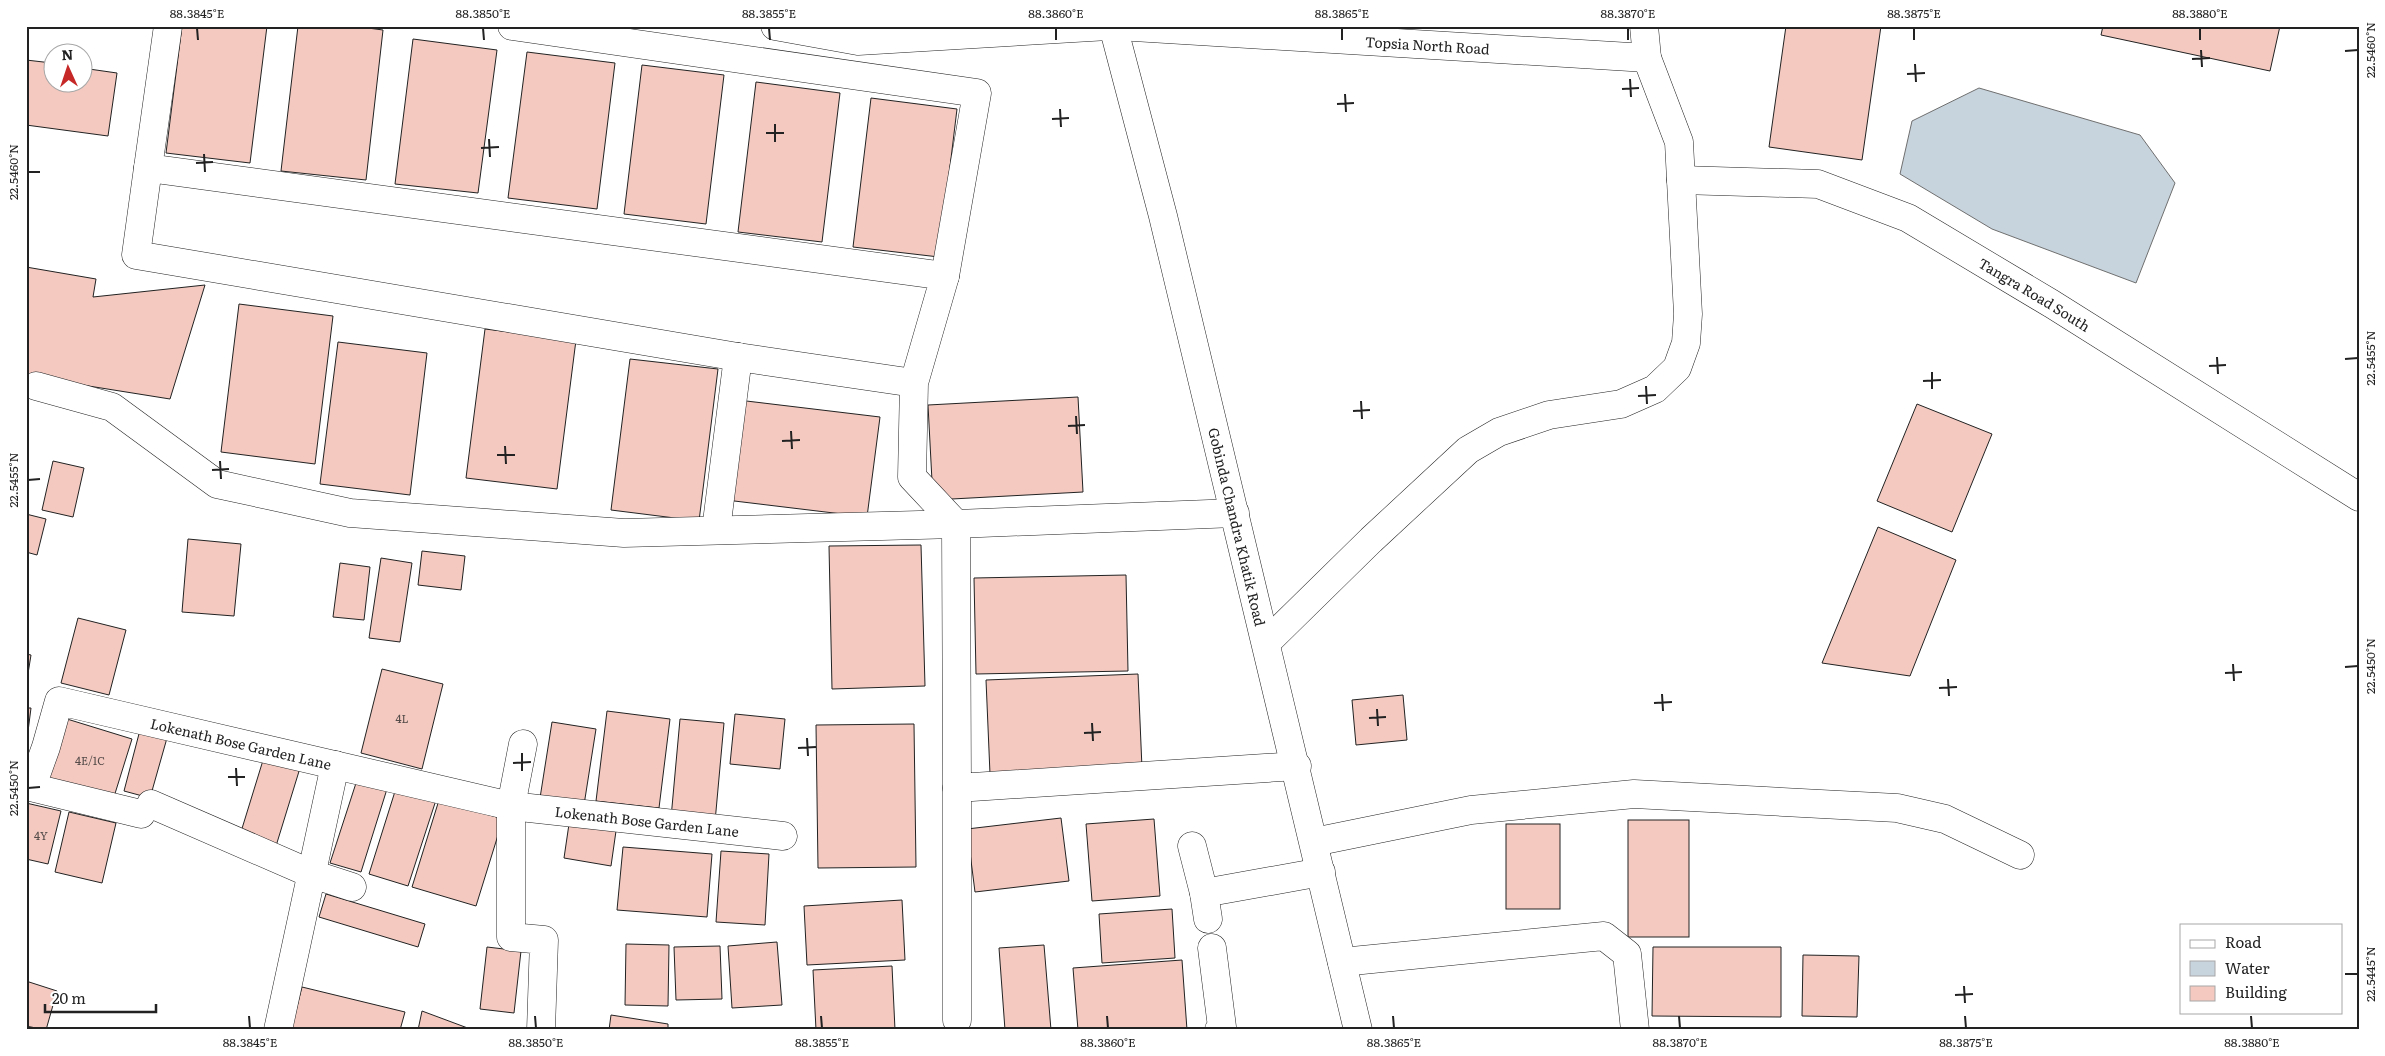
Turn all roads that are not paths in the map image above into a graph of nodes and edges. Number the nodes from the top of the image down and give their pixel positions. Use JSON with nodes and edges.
{"nodes":[{"id":1,"x":168,"y":26,"type":"edge"},
{"id":2,"x":774,"y":26,"type":"edge"},
{"id":3,"x":1108,"y":26,"type":"edge"},
{"id":4,"x":1113,"y":26,"type":"edge"},
{"id":5,"x":1117,"y":26,"type":"edge"},
{"id":6,"x":1644,"y":26,"type":"edge"},
{"id":7,"x":527,"y":27,"type":"edge"},
{"id":8,"x":1647,"y":58,"type":"junction"},
{"id":9,"x":148,"y":168,"type":"junction"},
{"id":10,"x":1681,"y":180,"type":"junction"},
{"id":11,"x":945,"y":276,"type":"junction"},
{"id":12,"x":738,"y":357,"type":"junction"},
{"id":13,"x":914,"y":383,"type":"junction"},
{"id":14,"x":36,"y":386,"type":"dead end"},
{"id":15,"x":2359,"y":497,"type":"edge"},
{"id":16,"x":1235,"y":513,"type":"junction"},
{"id":17,"x":956,"y":524,"type":"junction"},
{"id":18,"x":716,"y":530,"type":"junction"},
{"id":19,"x":1267,"y":642,"type":"junction"},
{"id":20,"x":523,"y":744,"type":"dead end"},
{"id":21,"x":335,"y":765,"type":"junction"},
{"id":22,"x":1297,"y":766,"type":"junction"},
{"id":23,"x":29,"y":786,"type":"edge"},
{"id":24,"x":957,"y":788,"type":"junction"},
{"id":25,"x":510,"y":806,"type":"junction"},
{"id":26,"x":783,"y":836,"type":"dead end"},
{"id":27,"x":1314,"y":842,"type":"junction"},
{"id":28,"x":1192,"y":846,"type":"dead end"},
{"id":29,"x":2020,"y":855,"type":"dead end"},
{"id":30,"x":1321,"y":872,"type":"junction"},
{"id":31,"x":312,"y":874,"type":"junction"},
{"id":32,"x":352,"y":887,"type":"dead end"},
{"id":33,"x":1212,"y":948,"type":"dead end"},
{"id":34,"x":1342,"y":962,"type":"junction"},
{"id":35,"x":957,"y":1020,"type":"dead end"},
{"id":36,"x":278,"y":1030,"type":"edge"},
{"id":37,"x":541,"y":1030,"type":"edge"},
{"id":38,"x":1218,"y":1030,"type":"edge"},
{"id":39,"x":1358,"y":1030,"type":"edge"},
{"id":40,"x":1636,"y":1030,"type":"edge"}],
"edges":[{"from":1,"to":9,"type":"street"},
{"from":2,"to":3,"type":"street"},
{"from":4,"to":16,"type":"street","name":"Gobinda Chandra Khatik Road"},
{"from":5,"to":8,"type":"street","name":"Topsia North Road"},
{"from":6,"to":8,"type":"street"},
{"from":7,"to":11,"type":"street"},
{"from":8,"to":10,"type":"street"},
{"from":9,"to":11,"type":"street"},
{"from":9,"to":12,"type":"street"},
{"from":10,"to":15,"type":"street","name":"Tangra Road South"},
{"from":10,"to":19,"type":"street"},
{"from":11,"to":13,"type":"street"},
{"from":12,"to":13,"type":"street"},
{"from":12,"to":18,"type":"street"},
{"from":13,"to":17,"type":"street"},
{"from":14,"to":18,"type":"street"},
{"from":16,"to":17,"type":"street"},
{"from":16,"to":19,"type":"street","name":"Gobinda Chandra Khatik Road"},
{"from":17,"to":18,"type":"street"},
{"from":17,"to":24,"type":"street"},
{"from":19,"to":22,"type":"street","name":"Gobinda Chandra Khatik Road"},
{"from":20,"to":25,"type":"street"},
{"from":21,"to":23,"type":"street","name":"Lokenath Bose Garden Lane"},
{"from":21,"to":25,"type":"street","name":"Lokenath Bose Garden Lane"},
{"from":21,"to":31,"type":"street"},
{"from":22,"to":24,"type":"street"},
{"from":22,"to":27,"type":"street","name":"Gobinda Chandra Khatik Road"},
{"from":23,"to":31,"type":"street","name":"Lokenath Bose Garden Lane"},
{"from":24,"to":35,"type":"street"},
{"from":25,"to":26,"type":"street","name":"Lokenath Bose Garden Lane"},
{"from":25,"to":37,"type":"street"},
{"from":27,"to":29,"type":"street"},
{"from":27,"to":30,"type":"street","name":"Gobinda Chandra Khatik Road"},
{"from":28,"to":30,"type":"street"},
{"from":30,"to":34,"type":"street","name":"Gobinda Chandra Khatik Road"},
{"from":31,"to":32,"type":"street","name":"Lokenath Bose Garden Lane"},
{"from":31,"to":36,"type":"street"},
{"from":33,"to":38,"type":"street"},
{"from":34,"to":39,"type":"street","name":"Gobinda Chandra Khatik Road"},
{"from":34,"to":40,"type":"street"}]}
